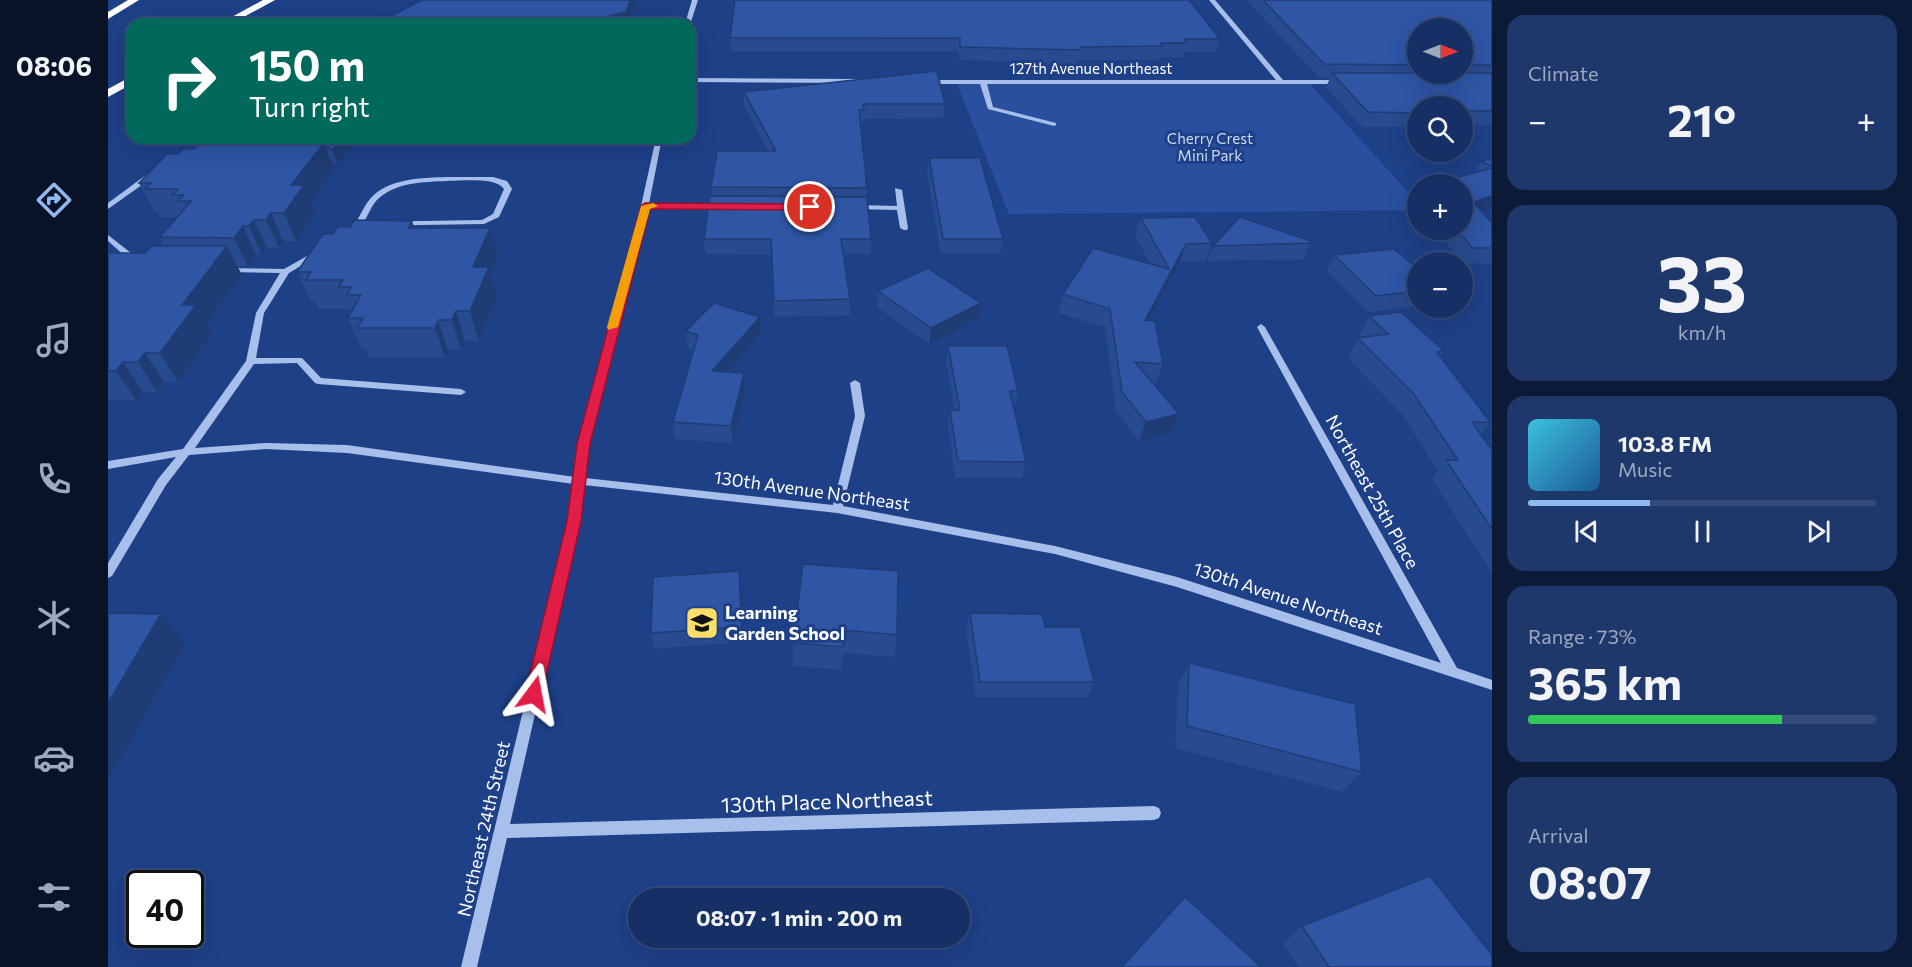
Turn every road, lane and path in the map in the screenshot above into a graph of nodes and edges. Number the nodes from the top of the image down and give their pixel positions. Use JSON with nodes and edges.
{"nodes":[{"id":1,"x":115,"y":0,"type":"edge"},
{"id":2,"x":134,"y":0,"type":"edge"},
{"id":3,"x":270,"y":0,"type":"edge"},
{"id":4,"x":695,"y":0,"type":"edge"},
{"id":5,"x":1212,"y":0,"type":"edge"},
{"id":6,"x":108,"y":6,"type":"edge"},
{"id":7,"x":108,"y":16,"type":"edge"},
{"id":8,"x":236,"y":18,"type":"edge"},
{"id":9,"x":690,"y":18,"type":"edge"},
{"id":10,"x":696,"y":80,"type":"edge"},
{"id":11,"x":875,"y":81,"type":"edge"},
{"id":12,"x":923,"y":81,"type":"edge"},
{"id":13,"x":983,"y":82,"type":"junction"},
{"id":14,"x":1281,"y":82,"type":"junction"},
{"id":15,"x":1351,"y":82,"type":"edge"},
{"id":16,"x":126,"y":83,"type":"edge"},
{"id":17,"x":108,"y":94,"type":"edge"},
{"id":18,"x":1054,"y":124,"type":"dead end"},
{"id":19,"x":657,"y":144,"type":"edge"},
{"id":20,"x":153,"y":174,"type":"edge"},
{"id":21,"x":898,"y":189,"type":"dead end"},
{"id":22,"x":645,"y":206,"type":"junction"},
{"id":23,"x":108,"y":207,"type":"edge"},
{"id":24,"x":734,"y":207,"type":"edge"},
{"id":25,"x":841,"y":207,"type":"edge"},
{"id":26,"x":900,"y":208,"type":"junction"},
{"id":27,"x":355,"y":227,"type":"joint"},
{"id":28,"x":904,"y":228,"type":"dead end"},
{"id":29,"x":108,"y":237,"type":"edge"},
{"id":30,"x":327,"y":248,"type":"edge"},
{"id":31,"x":149,"y":267,"type":"edge"},
{"id":32,"x":216,"y":270,"type":"edge"},
{"id":33,"x":286,"y":271,"type":"junction"},
{"id":34,"x":1261,"y":327,"type":"dead end"},
{"id":35,"x":251,"y":361,"type":"junction"},
{"id":36,"x":855,"y":383,"type":"dead end"},
{"id":37,"x":460,"y":393,"type":"dead end"},
{"id":38,"x":186,"y":452,"type":"junction"},
{"id":39,"x":108,"y":465,"type":"edge"},
{"id":40,"x":579,"y":481,"type":"junction"},
{"id":41,"x":837,"y":509,"type":"junction"},
{"id":42,"x":108,"y":573,"type":"edge"},
{"id":43,"x":1453,"y":673,"type":"junction"},
{"id":44,"x":1492,"y":685,"type":"edge"},
{"id":45,"x":1154,"y":813,"type":"dead end"},
{"id":46,"x":502,"y":831,"type":"junction"},
{"id":47,"x":469,"y":967,"type":"edge"}],
"edges":[{"from":1,"to":6,"type":"highway"},
{"from":2,"to":7,"type":"highway"},
{"from":3,"to":8,"type":"highway"},
{"from":4,"to":9,"type":"street"},
{"from":5,"to":14,"type":"street"},
{"from":10,"to":11,"type":"street"},
{"from":12,"to":13,"type":"street","name":"127th Avenue Northeast"},
{"from":13,"to":14,"type":"street","name":"127th Avenue Northeast"},
{"from":13,"to":18,"type":"street"},
{"from":14,"to":15,"type":"street","name":"127th Avenue Northeast"},
{"from":16,"to":17,"type":"highway"},
{"from":19,"to":22,"type":"street","name":"Northeast 24th Street"},
{"from":20,"to":23,"type":"street"},
{"from":21,"to":26,"type":"street"},
{"from":22,"to":24,"type":"street"},
{"from":22,"to":40,"type":"street","name":"Northeast 24th Street"},
{"from":25,"to":26,"type":"street"},
{"from":26,"to":28,"type":"street"},
{"from":27,"to":27,"type":"street"},
{"from":29,"to":31,"type":"street"},
{"from":30,"to":33,"type":"street"},
{"from":32,"to":33,"type":"street"},
{"from":33,"to":35,"type":"street"},
{"from":34,"to":43,"type":"street","name":"Northeast 25th Place"},
{"from":35,"to":37,"type":"street"},
{"from":35,"to":38,"type":"street"},
{"from":36,"to":41,"type":"street"},
{"from":38,"to":39,"type":"street","name":"130th Avenue Northeast"},
{"from":38,"to":40,"type":"street","name":"130th Avenue Northeast"},
{"from":38,"to":42,"type":"street"},
{"from":40,"to":41,"type":"street","name":"130th Avenue Northeast"},
{"from":40,"to":46,"type":"street","name":"Northeast 24th Street"},
{"from":41,"to":43,"type":"street","name":"130th Avenue Northeast"},
{"from":43,"to":44,"type":"street","name":"130th Avenue Northeast"},
{"from":45,"to":46,"type":"street","name":"130th Place Northeast"},
{"from":46,"to":47,"type":"street","name":"Northeast 24th Street"}]}
